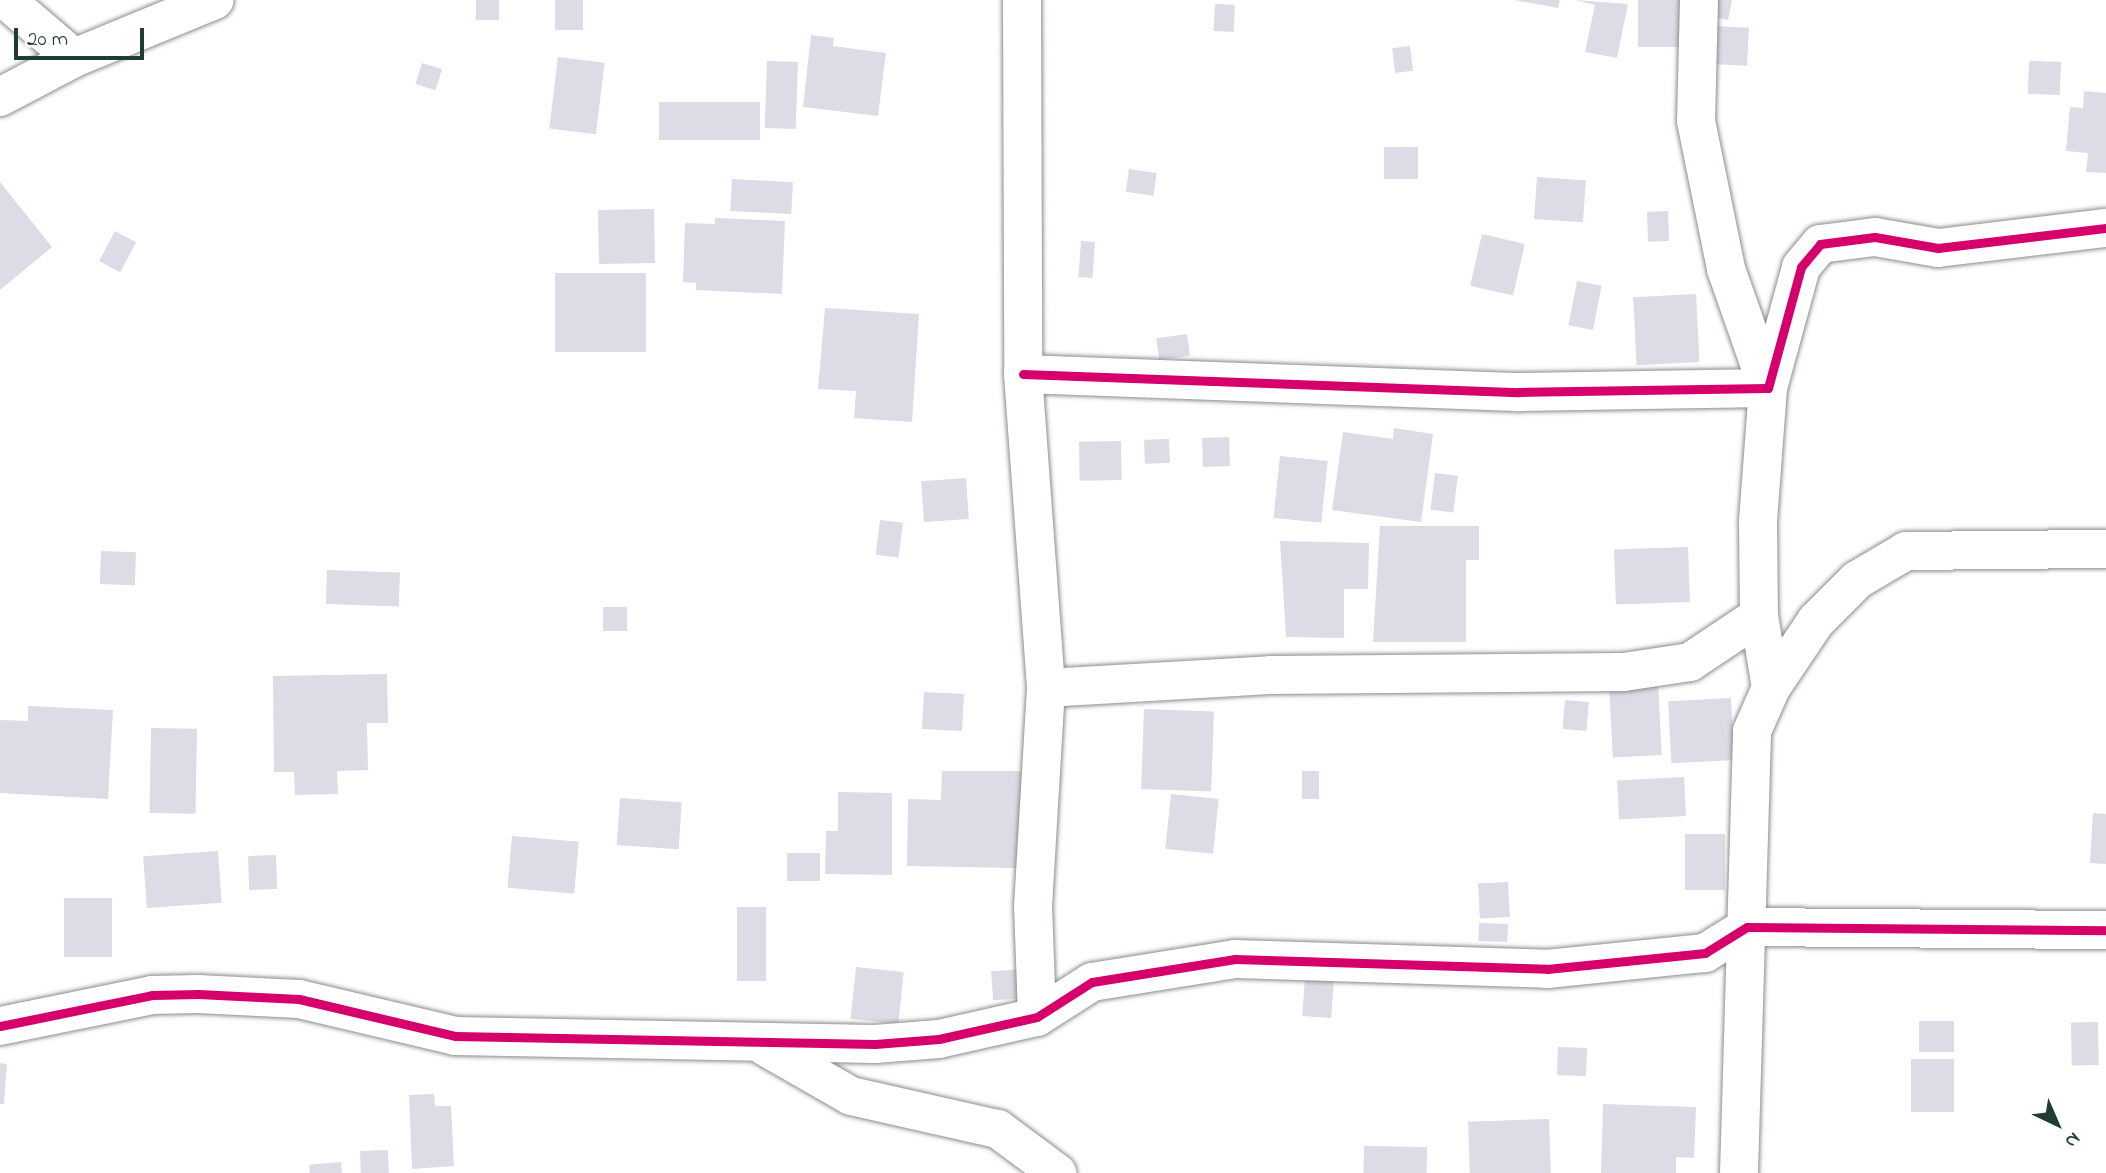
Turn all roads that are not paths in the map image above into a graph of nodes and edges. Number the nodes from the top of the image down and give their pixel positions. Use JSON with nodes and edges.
{"nodes":[{"id":1,"x":5,"y":0,"type":"edge"},
{"id":2,"x":215,"y":0,"type":"edge"},
{"id":3,"x":1022,"y":0,"type":"edge"},
{"id":4,"x":1699,"y":0,"type":"edge"},
{"id":5,"x":74,"y":58,"type":"junction"},
{"id":6,"x":0,"y":97,"type":"edge"},
{"id":7,"x":2106,"y":228,"type":"edge"},
{"id":8,"x":1023,"y":373,"type":"junction"},
{"id":9,"x":1768,"y":388,"type":"junction"},
{"id":10,"x":2106,"y":549,"type":"edge"},
{"id":11,"x":1759,"y":616,"type":"junction"},
{"id":12,"x":1046,"y":688,"type":"junction"},
{"id":13,"x":1771,"y":688,"type":"junction"},
{"id":14,"x":1747,"y":927,"type":"junction"},
{"id":15,"x":2106,"y":930,"type":"edge"},
{"id":16,"x":1037,"y":1017,"type":"junction"},
{"id":17,"x":0,"y":1026,"type":"edge"},
{"id":18,"x":762,"y":1045,"type":"junction"},
{"id":19,"x":1057,"y":1173,"type":"edge"},
{"id":20,"x":1739,"y":1173,"type":"edge"}],
"edges":[{"from":1,"to":5,"type":"street"},
{"from":2,"to":5,"type":"street"},
{"from":3,"to":8,"type":"street"},
{"from":4,"to":9,"type":"street"},
{"from":5,"to":6,"type":"street"},
{"from":7,"to":9,"type":"street"},
{"from":8,"to":9,"type":"street"},
{"from":8,"to":12,"type":"street"},
{"from":9,"to":11,"type":"street"},
{"from":10,"to":13,"type":"street"},
{"from":11,"to":12,"type":"street"},
{"from":11,"to":13,"type":"street"},
{"from":12,"to":16,"type":"street"},
{"from":13,"to":14,"type":"street"},
{"from":14,"to":15,"type":"street"},
{"from":14,"to":16,"type":"street"},
{"from":14,"to":20,"type":"street"},
{"from":16,"to":18,"type":"street"},
{"from":17,"to":18,"type":"street"},
{"from":18,"to":19,"type":"street"}]}
